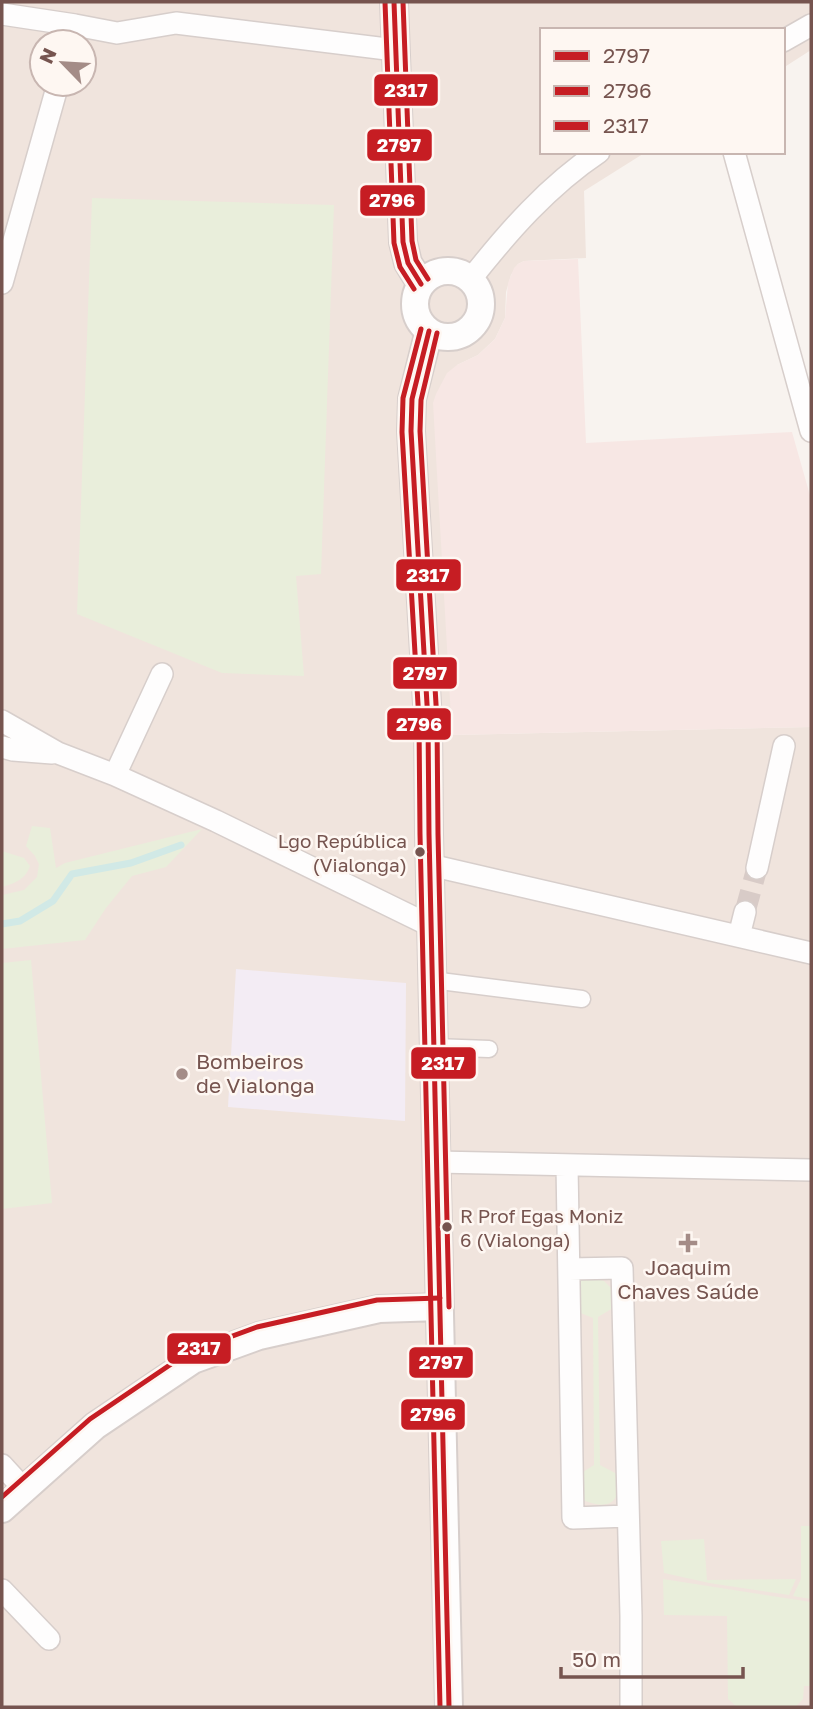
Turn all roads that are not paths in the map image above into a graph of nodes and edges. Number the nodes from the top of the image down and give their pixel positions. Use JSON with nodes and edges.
{"nodes":[{"id":1,"x":394,"y":2,"type":"edge"},
{"id":2,"x":2,"y":14,"type":"edge"},
{"id":3,"x":810,"y":25,"type":"edge"},
{"id":4,"x":54,"y":28,"type":"edge"},
{"id":5,"x":98,"y":33,"type":"edge"},
{"id":6,"x":785,"y":40,"type":"edge"},
{"id":7,"x":395,"y":50,"type":"junction"},
{"id":8,"x":54,"y":98,"type":"edge"},
{"id":9,"x":596,"y":154,"type":"edge"},
{"id":10,"x":735,"y":154,"type":"edge"},
{"id":11,"x":470,"y":280,"type":"junction"},
{"id":12,"x":2,"y":283,"type":"edge"},
{"id":13,"x":421,"y":284,"type":"junction"},
{"id":14,"x":429,"y":331,"type":"junction"},
{"id":15,"x":811,"y":431,"type":"edge"},
{"id":16,"x":162,"y":674,"type":"dead end"},
{"id":17,"x":2,"y":721,"type":"edge"},
{"id":18,"x":784,"y":746,"type":"dead end"},
{"id":19,"x":2,"y":747,"type":"edge"},
{"id":20,"x":58,"y":753,"type":"junction"},
{"id":21,"x":115,"y":775,"type":"junction"},
{"id":22,"x":430,"y":865,"type":"junction"},
{"id":23,"x":757,"y":868,"type":"tunnel mouth"},
{"id":24,"x":745,"y":912,"type":"tunnel mouth"},
{"id":25,"x":431,"y":926,"type":"junction"},
{"id":26,"x":739,"y":936,"type":"junction"},
{"id":27,"x":811,"y":953,"type":"edge"},
{"id":28,"x":432,"y":980,"type":"junction"},
{"id":29,"x":582,"y":999,"type":"dead end"},
{"id":30,"x":434,"y":1047,"type":"junction"},
{"id":31,"x":489,"y":1049,"type":"dead end"},
{"id":32,"x":436,"y":1162,"type":"junction"},
{"id":33,"x":567,"y":1165,"type":"junction"},
{"id":34,"x":811,"y":1170,"type":"edge"},
{"id":35,"x":569,"y":1269,"type":"junction"},
{"id":36,"x":440,"y":1307,"type":"junction"},
{"id":37,"x":2,"y":1465,"type":"edge"},
{"id":38,"x":23,"y":1488,"type":"junction"},
{"id":39,"x":2,"y":1509,"type":"edge"},
{"id":40,"x":628,"y":1516,"type":"junction"},
{"id":41,"x":2,"y":1590,"type":"edge"},
{"id":42,"x":49,"y":1639,"type":"dead end"},
{"id":43,"x":449,"y":1707,"type":"edge"},
{"id":44,"x":631,"y":1707,"type":"edge"}],
"edges":[{"from":1,"to":7,"type":"street"},
{"from":2,"to":4,"type":"street"},
{"from":3,"to":6,"type":"street"},
{"from":5,"to":7,"type":"street"},
{"from":7,"to":13,"type":"street"},
{"from":8,"to":12,"type":"street"},
{"from":9,"to":11,"type":"street"},
{"from":10,"to":15,"type":"street"},
{"from":11,"to":13,"type":"street"},
{"from":11,"to":14,"type":"street"},
{"from":13,"to":14,"type":"street"},
{"from":14,"to":22,"type":"street"},
{"from":16,"to":21,"type":"street"},
{"from":17,"to":20,"type":"street"},
{"from":18,"to":23,"type":"street"},
{"from":19,"to":20,"type":"street"},
{"from":20,"to":21,"type":"street"},
{"from":21,"to":25,"type":"street"},
{"from":22,"to":25,"type":"street"},
{"from":22,"to":26,"type":"street"},
{"from":24,"to":26,"type":"street"},
{"from":25,"to":28,"type":"street"},
{"from":26,"to":27,"type":"street"},
{"from":28,"to":29,"type":"street"},
{"from":28,"to":30,"type":"street"},
{"from":30,"to":31,"type":"street"},
{"from":30,"to":32,"type":"street"},
{"from":32,"to":33,"type":"street"},
{"from":32,"to":36,"type":"street"},
{"from":33,"to":34,"type":"street"},
{"from":33,"to":35,"type":"street"},
{"from":35,"to":40,"type":"street"},
{"from":35,"to":40,"type":"street"},
{"from":36,"to":38,"type":"street"},
{"from":36,"to":43,"type":"street"},
{"from":37,"to":38,"type":"street"},
{"from":38,"to":39,"type":"street"},
{"from":40,"to":44,"type":"street"},
{"from":41,"to":42,"type":"street"}]}
